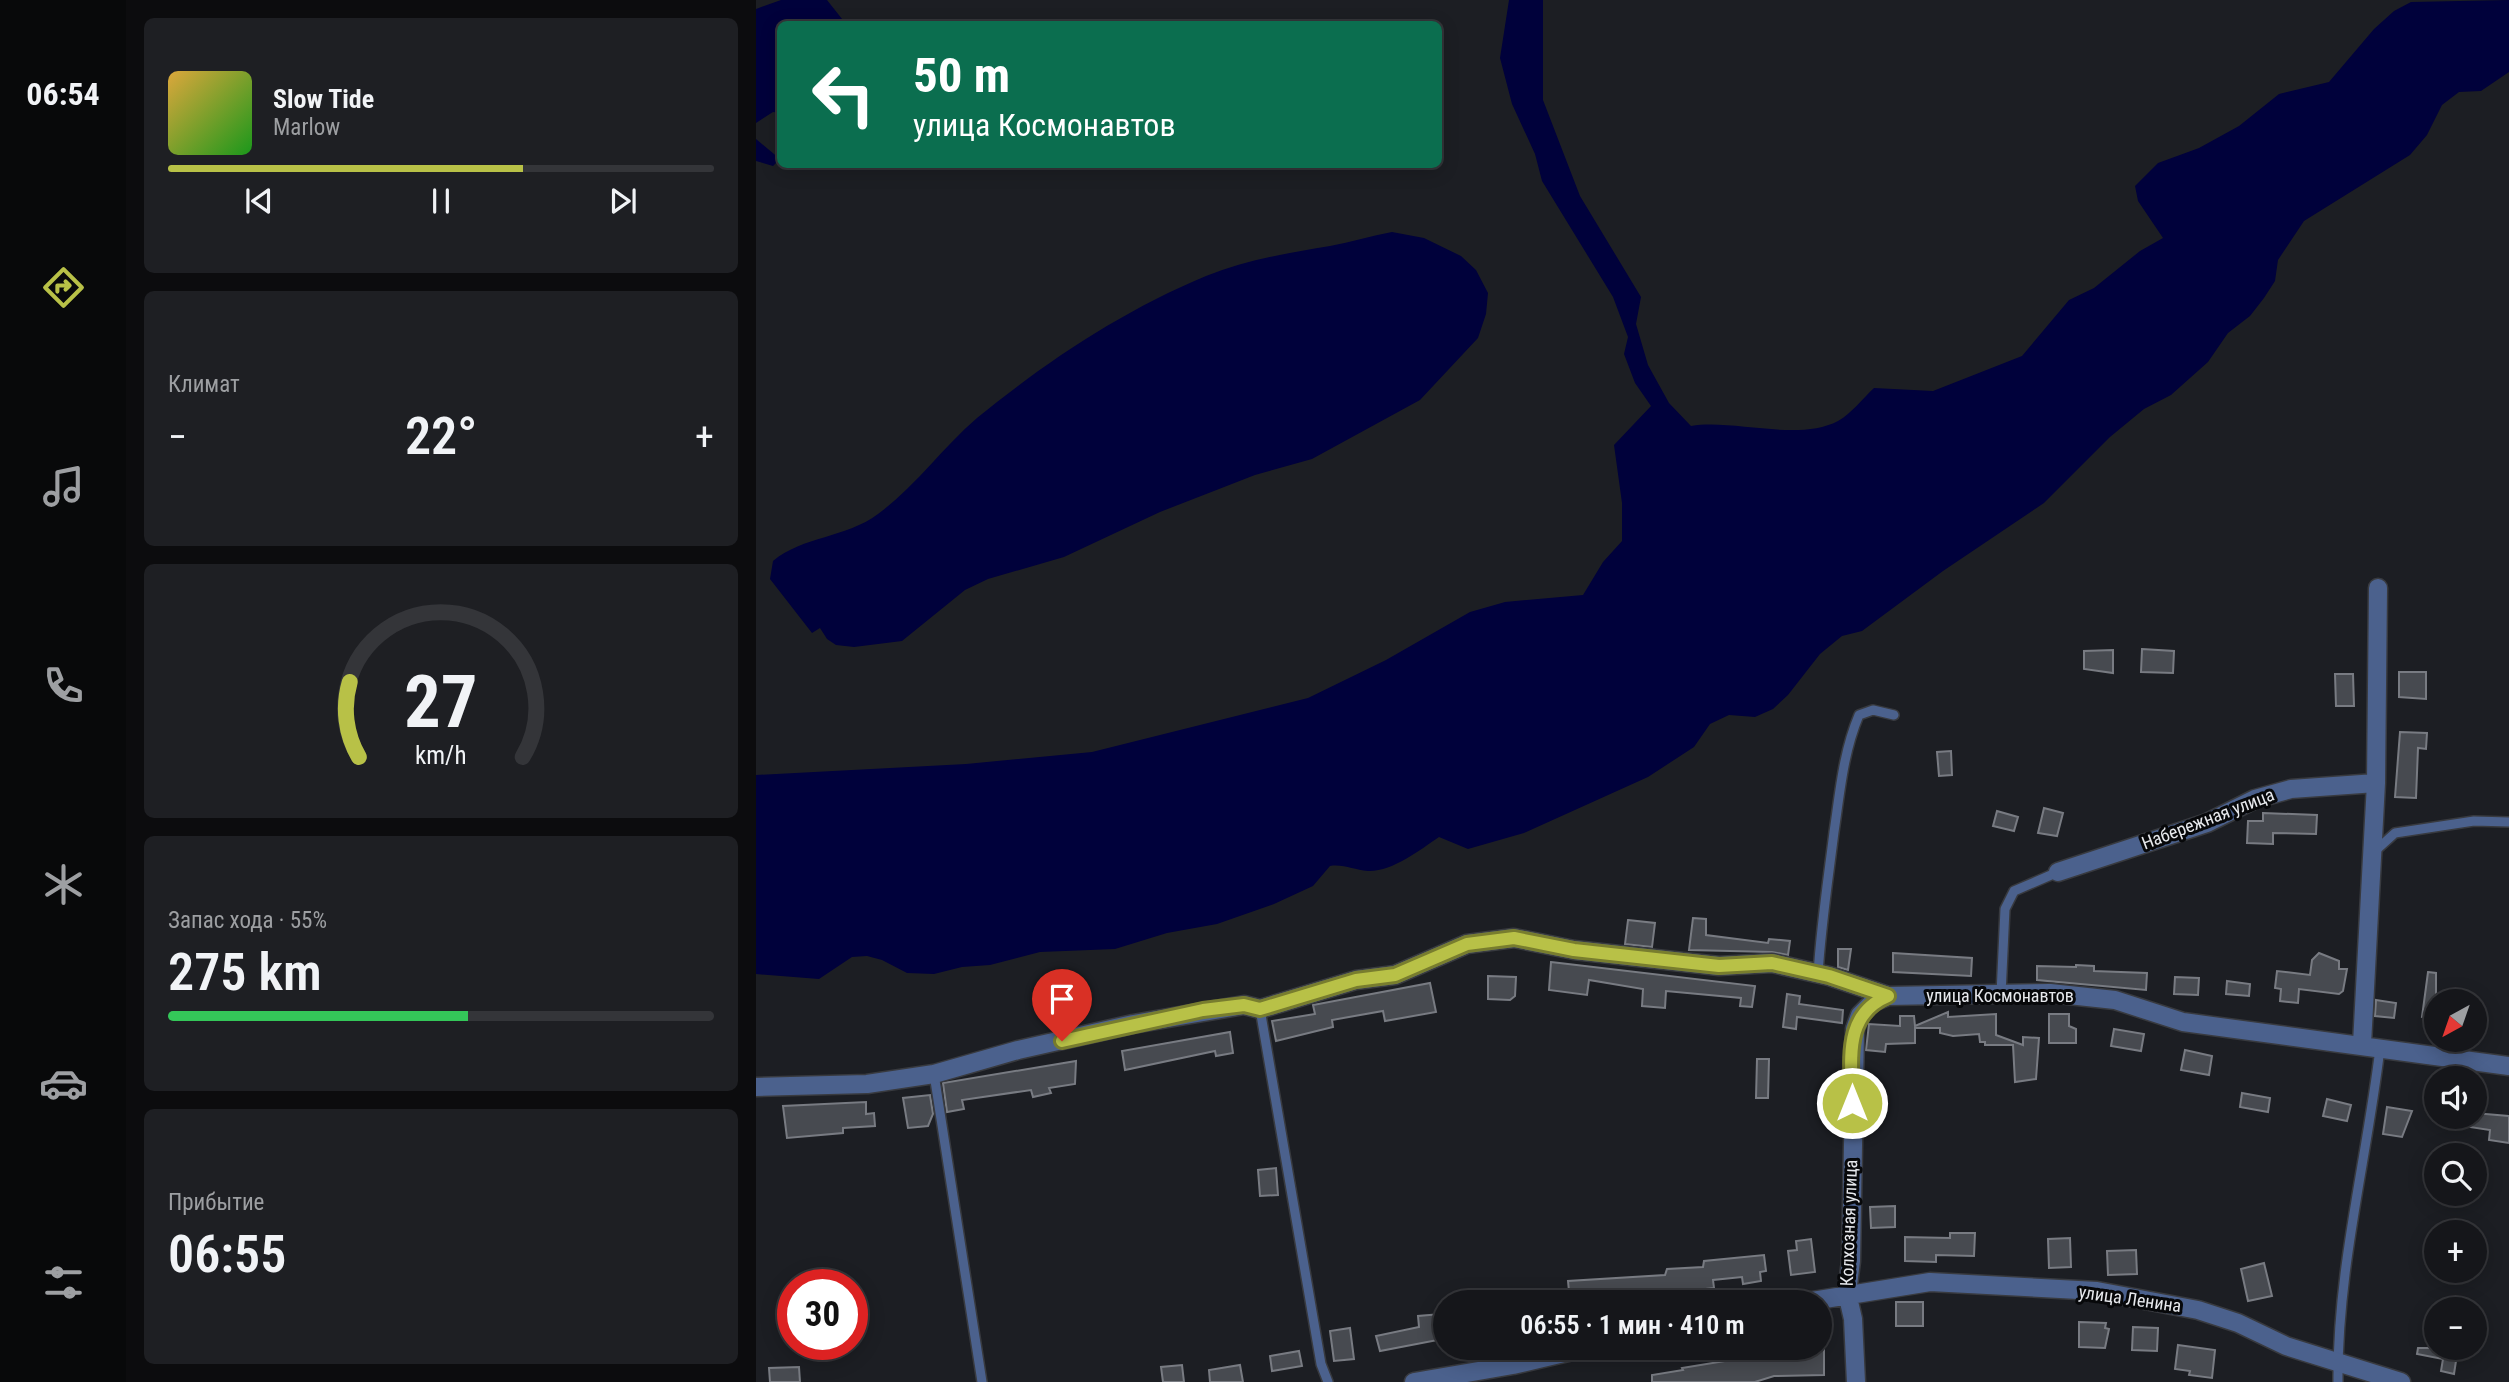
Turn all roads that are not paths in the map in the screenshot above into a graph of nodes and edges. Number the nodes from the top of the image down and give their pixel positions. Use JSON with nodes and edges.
{"nodes":[{"id":1,"x":2378,"y":588,"type":"dead end"},
{"id":2,"x":1894,"y":715,"type":"dead end"},
{"id":3,"x":2376,"y":783,"type":"junction"},
{"id":4,"x":2509,"y":822,"type":"edge"},
{"id":5,"x":2373,"y":853,"type":"junction"},
{"id":6,"x":2058,"y":872,"type":"joint"},
{"id":7,"x":1818,"y":974,"type":"junction"},
{"id":8,"x":2001,"y":994,"type":"junction"},
{"id":9,"x":1888,"y":996,"type":"junction"},
{"id":10,"x":1260,"y":1009,"type":"junction"},
{"id":11,"x":2371,"y":1046,"type":"junction"},
{"id":12,"x":2509,"y":1066,"type":"edge"},
{"id":13,"x":934,"y":1074,"type":"junction"},
{"id":14,"x":756,"y":1087,"type":"edge"},
{"id":15,"x":1847,"y":1293,"type":"junction"},
{"id":16,"x":1832,"y":1296,"type":"edge"},
{"id":17,"x":1534,"y":1360,"type":"edge"},
{"id":18,"x":2337,"y":1363,"type":"junction"},
{"id":19,"x":982,"y":1382,"type":"edge"},
{"id":20,"x":1328,"y":1382,"type":"edge"},
{"id":21,"x":1414,"y":1382,"type":"edge"},
{"id":22,"x":1856,"y":1382,"type":"edge"},
{"id":23,"x":2338,"y":1382,"type":"edge"},
{"id":24,"x":2402,"y":1382,"type":"edge"}],
"edges":[{"from":1,"to":3,"type":"street"},
{"from":2,"to":7,"type":"lane"},
{"from":3,"to":5,"type":"street"},
{"from":3,"to":6,"type":"street","name":"Набережная улица"},
{"from":4,"to":5,"type":"lane"},
{"from":5,"to":11,"type":"street"},
{"from":6,"to":8,"type":"lane"},
{"from":7,"to":9,"type":"street","name":"улица Космонавтов"},
{"from":7,"to":10,"type":"street","name":"улица Космонавтов"},
{"from":8,"to":9,"type":"street","name":"улица Космонавтов"},
{"from":8,"to":11,"type":"street","name":"улица Космонавтов"},
{"from":9,"to":15,"type":"street","name":"Колхозная улица"},
{"from":10,"to":13,"type":"street","name":"улица Космонавтов"},
{"from":10,"to":20,"type":"lane"},
{"from":11,"to":12,"type":"street","name":"улица Космонавтов"},
{"from":11,"to":18,"type":"lane"},
{"from":13,"to":14,"type":"street","name":"улица Космонавтов"},
{"from":13,"to":19,"type":"lane"},
{"from":15,"to":16,"type":"street","name":"улица Ленина"},
{"from":15,"to":18,"type":"street","name":"улица Ленина"},
{"from":15,"to":22,"type":"street","name":"Колхозная улица"},
{"from":17,"to":21,"type":"street"},
{"from":18,"to":23,"type":"lane"},
{"from":18,"to":24,"type":"street","name":"улица Ленина"}]}
